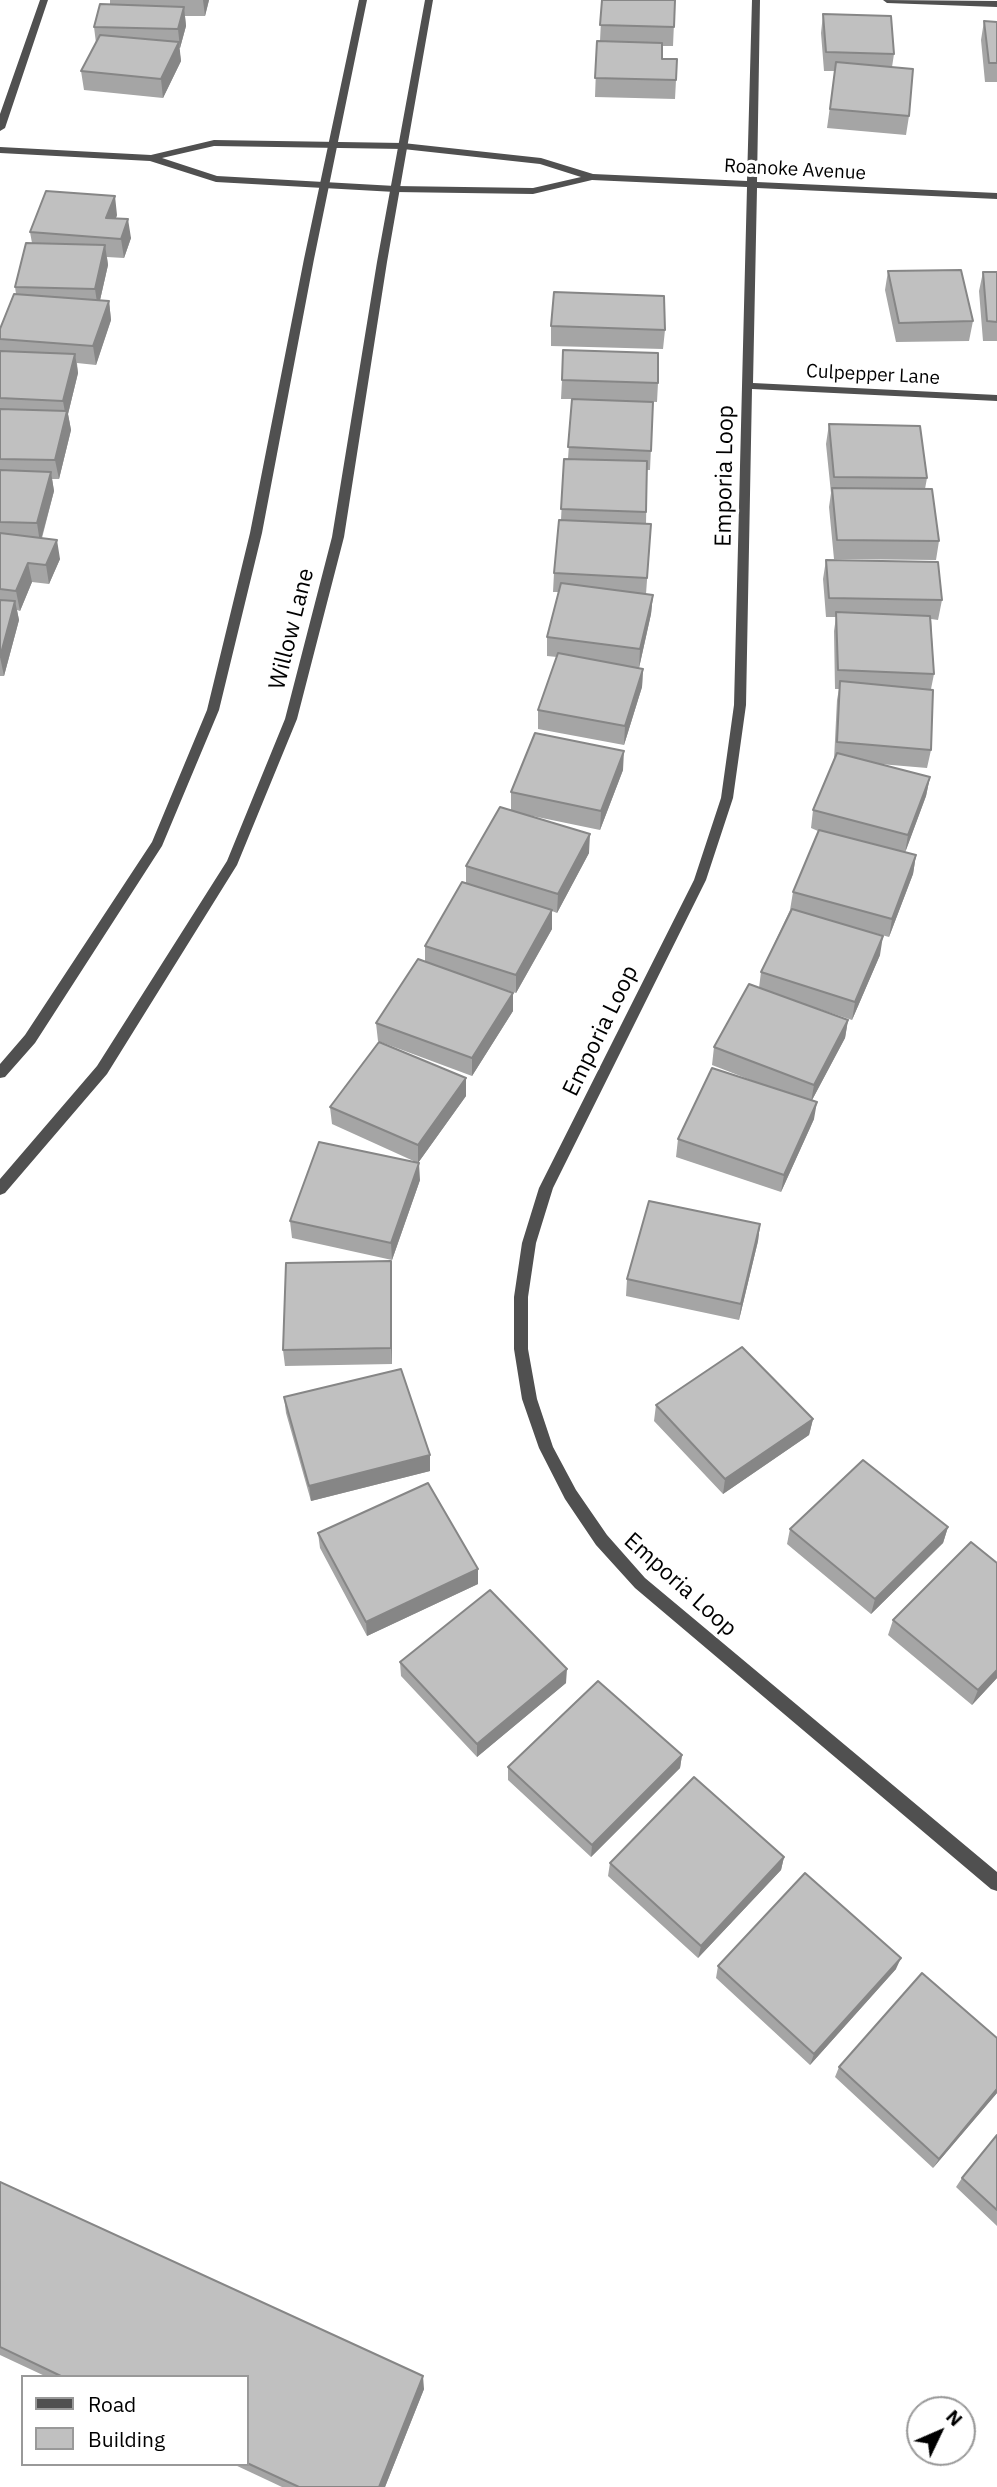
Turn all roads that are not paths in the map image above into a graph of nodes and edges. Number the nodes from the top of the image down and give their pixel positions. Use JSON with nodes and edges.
{"nodes":[{"id":1,"x":44,"y":0,"type":"edge"},
{"id":2,"x":363,"y":0,"type":"edge"},
{"id":3,"x":429,"y":0,"type":"edge"},
{"id":4,"x":756,"y":0,"type":"edge"},
{"id":5,"x":887,"y":0,"type":"edge"},
{"id":6,"x":997,"y":4,"type":"edge"},
{"id":7,"x":0,"y":128,"type":"edge"},
{"id":8,"x":333,"y":144,"type":"junction"},
{"id":9,"x":403,"y":146,"type":"junction"},
{"id":10,"x":0,"y":150,"type":"edge"},
{"id":11,"x":151,"y":158,"type":"junction"},
{"id":12,"x":592,"y":177,"type":"junction"},
{"id":13,"x":324,"y":185,"type":"junction"},
{"id":14,"x":752,"y":186,"type":"junction"},
{"id":15,"x":395,"y":189,"type":"junction"},
{"id":16,"x":997,"y":196,"type":"edge"},
{"id":17,"x":748,"y":386,"type":"junction"},
{"id":18,"x":997,"y":398,"type":"edge"},
{"id":19,"x":0,"y":1073,"type":"edge"},
{"id":20,"x":0,"y":1189,"type":"edge"},
{"id":21,"x":997,"y":1883,"type":"edge"}],
"edges":[{"from":1,"to":7,"type":"street"},
{"from":2,"to":8,"type":"street"},
{"from":3,"to":9,"type":"street","name":"Willow Lane"},
{"from":4,"to":14,"type":"street","name":"Emporia Loop"},
{"from":5,"to":6,"type":"street"},
{"from":8,"to":9,"type":"street","name":"Roanoke Avenue"},
{"from":8,"to":11,"type":"street","name":"Roanoke Avenue"},
{"from":8,"to":13,"type":"street"},
{"from":9,"to":12,"type":"street","name":"Roanoke Avenue"},
{"from":9,"to":15,"type":"street","name":"Willow Lane"},
{"from":10,"to":11,"type":"street"},
{"from":11,"to":13,"type":"street","name":"Roanoke Avenue"},
{"from":12,"to":14,"type":"street","name":"Roanoke Avenue"},
{"from":12,"to":15,"type":"street","name":"Roanoke Avenue"},
{"from":13,"to":15,"type":"street","name":"Roanoke Avenue"},
{"from":13,"to":19,"type":"street"},
{"from":14,"to":16,"type":"street","name":"Roanoke Avenue"},
{"from":14,"to":17,"type":"street","name":"Emporia Loop"},
{"from":15,"to":20,"type":"street","name":"Willow Lane"},
{"from":17,"to":18,"type":"street","name":"Culpepper Lane"},
{"from":17,"to":21,"type":"street","name":"Emporia Loop"}]}
